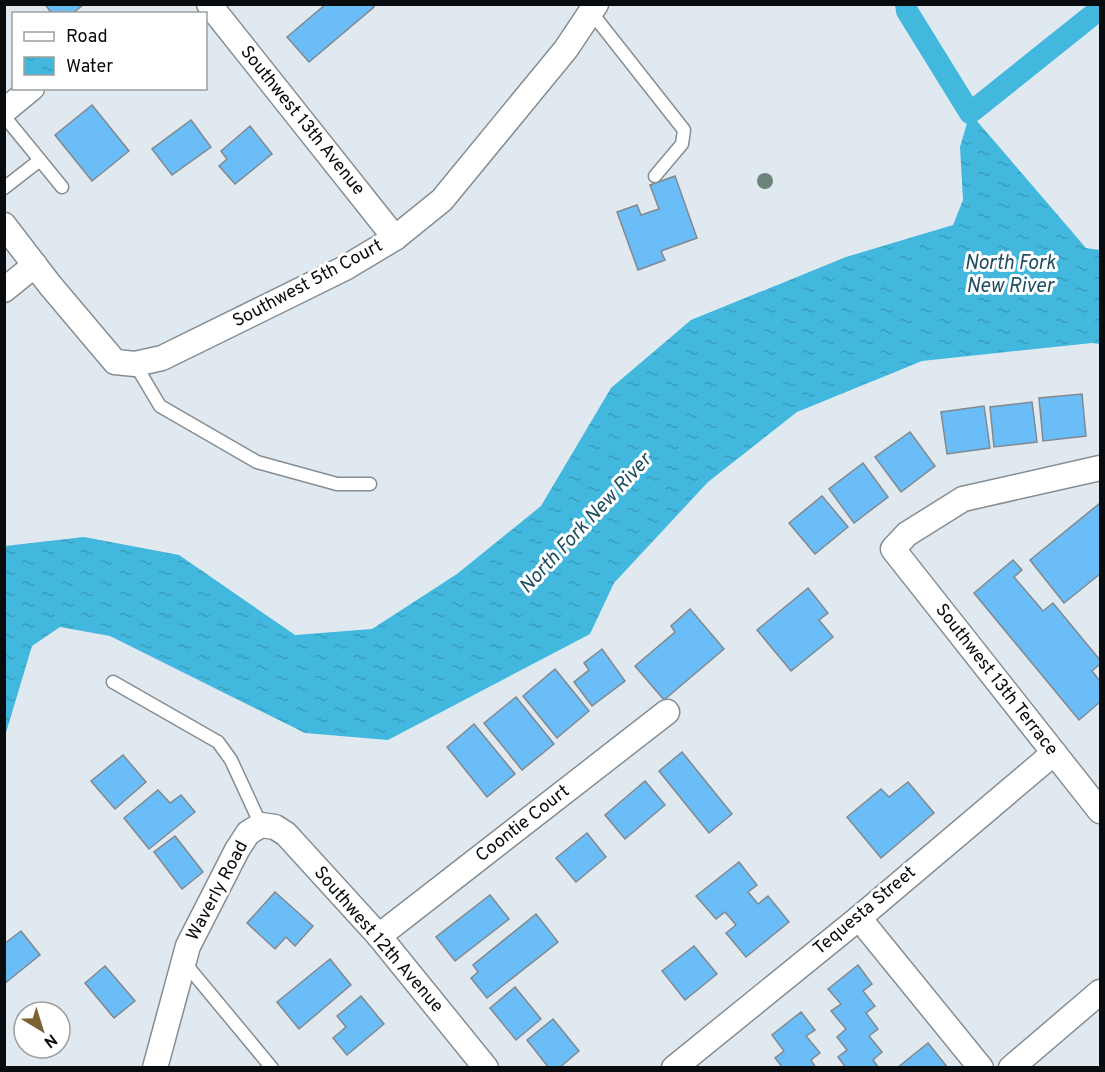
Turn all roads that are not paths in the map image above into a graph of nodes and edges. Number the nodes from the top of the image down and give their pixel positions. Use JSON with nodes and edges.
{"nodes":[{"id":1,"x":209,"y":4,"type":"edge"},
{"id":2,"x":593,"y":8,"type":"edge"},
{"id":3,"x":30,"y":90,"type":"edge"},
{"id":4,"x":4,"y":111,"type":"edge"},
{"id":5,"x":4,"y":116,"type":"edge"},
{"id":6,"x":40,"y":160,"type":"junction"},
{"id":7,"x":655,"y":176,"type":"dead end"},
{"id":8,"x":62,"y":187,"type":"dead end"},
{"id":9,"x":4,"y":188,"type":"edge"},
{"id":10,"x":4,"y":225,"type":"edge"},
{"id":11,"x":395,"y":238,"type":"junction"},
{"id":12,"x":35,"y":265,"type":"junction"},
{"id":13,"x":4,"y":290,"type":"edge"},
{"id":14,"x":135,"y":364,"type":"junction"},
{"id":15,"x":1101,"y":468,"type":"edge"},
{"id":16,"x":370,"y":484,"type":"dead end"},
{"id":17,"x":113,"y":682,"type":"dead end"},
{"id":18,"x":667,"y":712,"type":"dead end"},
{"id":19,"x":1054,"y":753,"type":"junction"},
{"id":20,"x":1101,"y":811,"type":"edge"},
{"id":21,"x":261,"y":825,"type":"junction"},
{"id":22,"x":859,"y":918,"type":"junction"},
{"id":23,"x":380,"y":936,"type":"junction"},
{"id":24,"x":184,"y":962,"type":"junction"},
{"id":25,"x":1101,"y":992,"type":"edge"},
{"id":26,"x":685,"y":1064,"type":"edge"},
{"id":27,"x":154,"y":1068,"type":"edge"},
{"id":28,"x":272,"y":1068,"type":"edge"},
{"id":29,"x":486,"y":1068,"type":"edge"},
{"id":30,"x":981,"y":1068,"type":"edge"},
{"id":31,"x":1011,"y":1068,"type":"edge"}],
"edges":[{"from":1,"to":11,"type":"street","name":"Southwest 13th Avenue"},
{"from":2,"to":7,"type":"lane"},
{"from":2,"to":11,"type":"street","name":"Southwest 5th Court"},
{"from":3,"to":4,"type":"street"},
{"from":5,"to":6,"type":"lane"},
{"from":6,"to":8,"type":"lane"},
{"from":6,"to":9,"type":"lane"},
{"from":10,"to":12,"type":"street"},
{"from":11,"to":14,"type":"street","name":"Southwest 5th Court"},
{"from":12,"to":13,"type":"street"},
{"from":12,"to":14,"type":"street"},
{"from":14,"to":16,"type":"lane"},
{"from":15,"to":19,"type":"street","name":"Southwest 13th Terrace"},
{"from":17,"to":21,"type":"lane"},
{"from":18,"to":23,"type":"street","name":"Coontie Court"},
{"from":19,"to":20,"type":"street","name":"Southwest 13th Terrace"},
{"from":19,"to":22,"type":"street","name":"Tequesta Street"},
{"from":21,"to":23,"type":"street","name":"Southwest 12th Avenue"},
{"from":21,"to":24,"type":"street","name":"Waverly Road"},
{"from":22,"to":26,"type":"street","name":"Tequesta Street"},
{"from":22,"to":30,"type":"street"},
{"from":23,"to":29,"type":"street","name":"Southwest 12th Avenue"},
{"from":24,"to":27,"type":"street","name":"Waverly Road"},
{"from":24,"to":28,"type":"lane"},
{"from":25,"to":31,"type":"street"}]}
